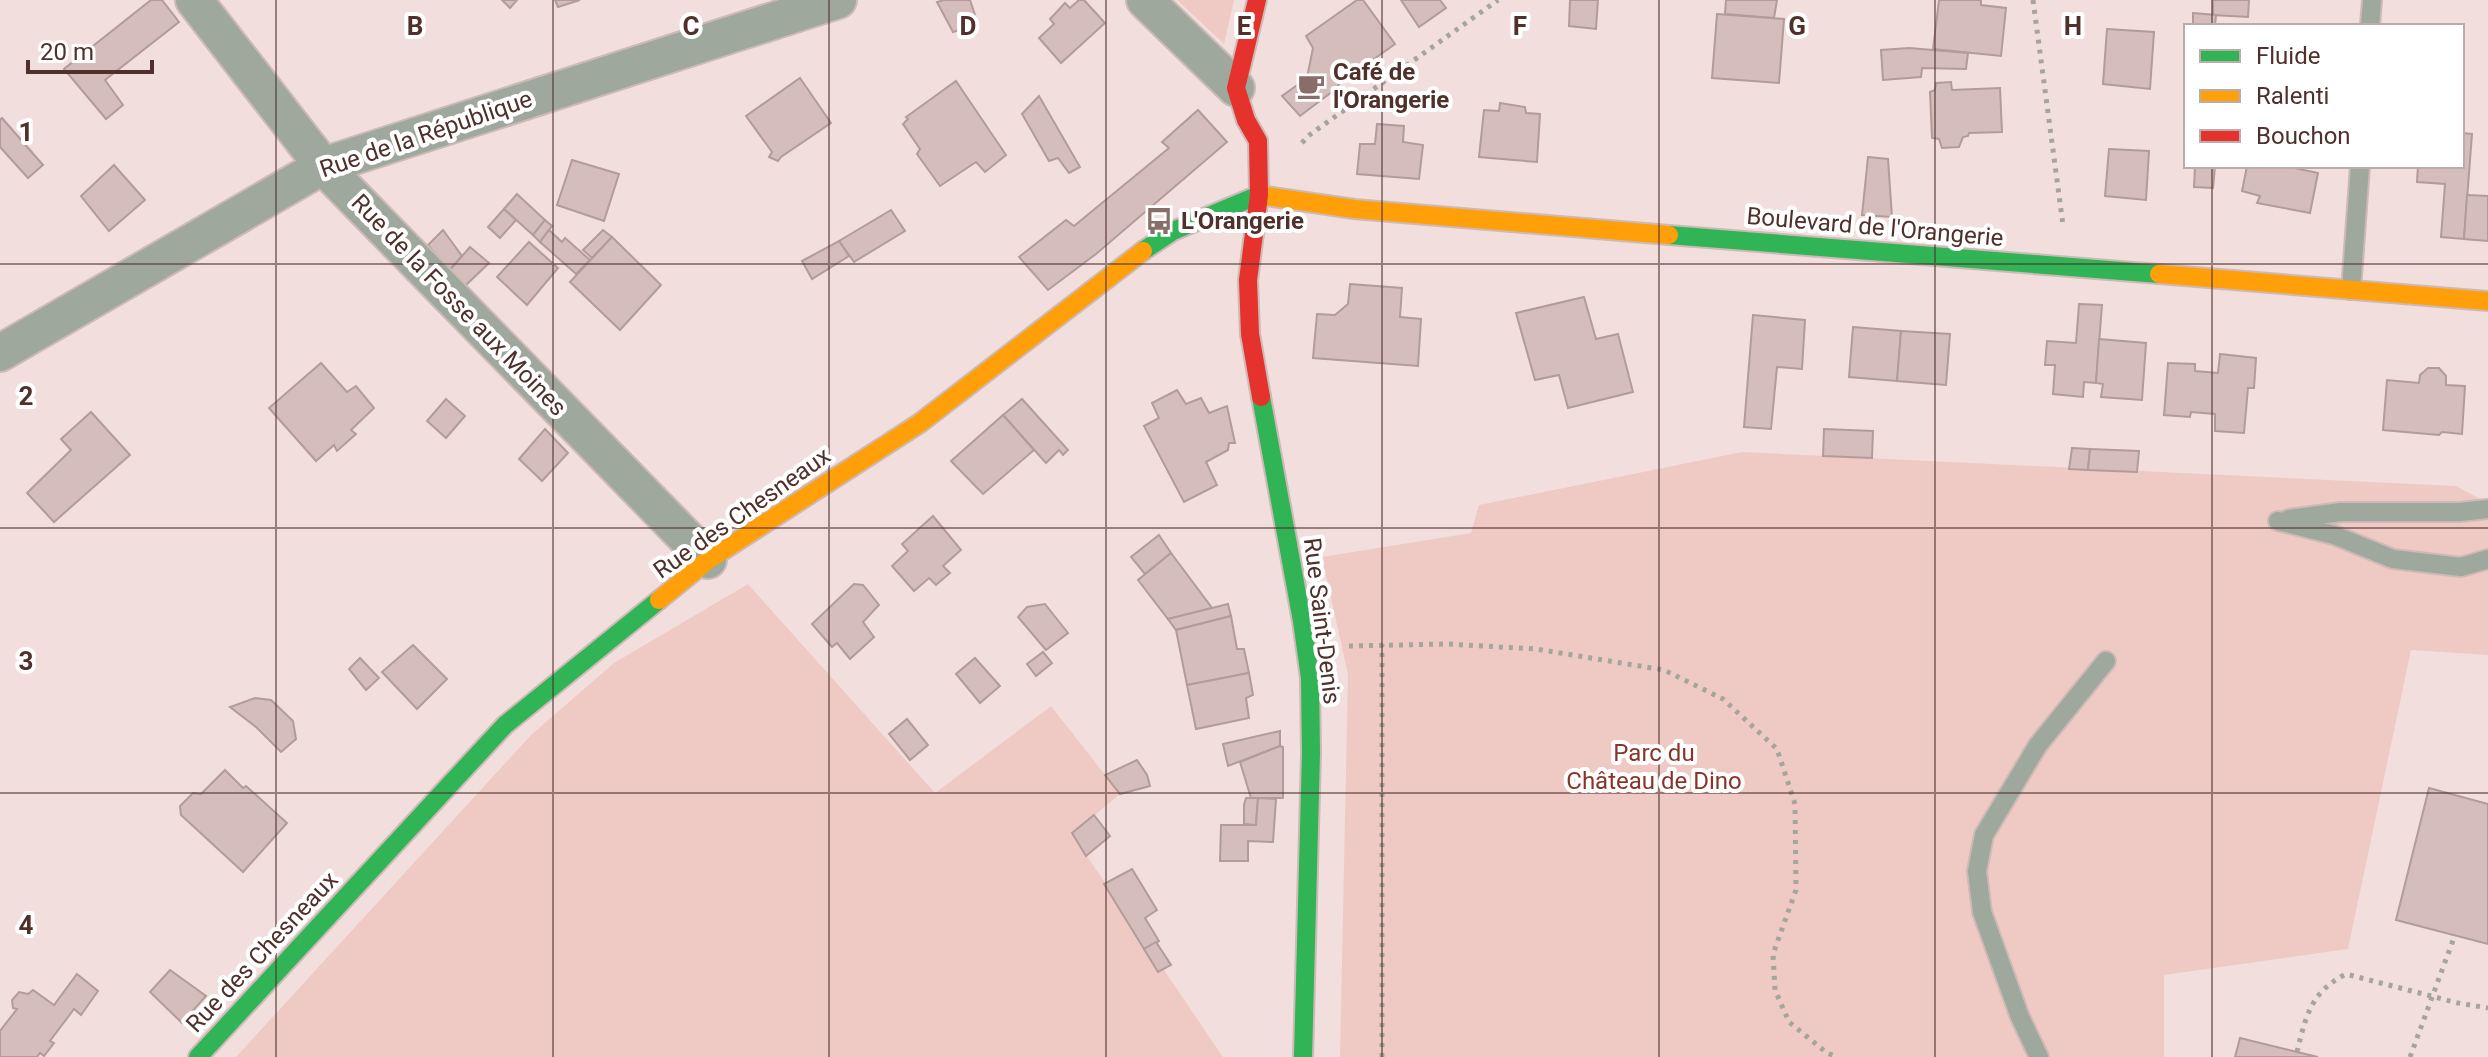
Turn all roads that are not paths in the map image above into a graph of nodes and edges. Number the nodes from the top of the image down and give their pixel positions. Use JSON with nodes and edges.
{"nodes":[{"id":1,"x":194,"y":0,"type":"edge"},
{"id":2,"x":838,"y":0,"type":"edge"},
{"id":3,"x":1145,"y":0,"type":"edge"},
{"id":4,"x":1257,"y":0,"type":"edge"},
{"id":5,"x":2372,"y":0,"type":"edge"},
{"id":6,"x":2370,"y":24,"type":"edge"},
{"id":7,"x":1236,"y":88,"type":"junction"},
{"id":8,"x":323,"y":166,"type":"junction"},
{"id":9,"x":2360,"y":168,"type":"edge"},
{"id":10,"x":1259,"y":195,"type":"junction"},
{"id":11,"x":2351,"y":290,"type":"junction"},
{"id":12,"x":2488,"y":301,"type":"edge"},
{"id":13,"x":0,"y":353,"type":"edge"},
{"id":14,"x":2488,"y":509,"type":"edge"},
{"id":15,"x":2488,"y":559,"type":"edge"},
{"id":16,"x":708,"y":560,"type":"junction"},
{"id":17,"x":2106,"y":661,"type":"dead end"},
{"id":18,"x":198,"y":1057,"type":"edge"},
{"id":19,"x":1303,"y":1057,"type":"edge"},
{"id":20,"x":2039,"y":1057,"type":"edge"}],
"edges":[{"from":1,"to":8,"type":"street","name":"Rue de la Fosse aux Moines"},
{"from":2,"to":8,"type":"street","name":"Rue de la République"},
{"from":3,"to":7,"type":"street"},
{"from":4,"to":7,"type":"street"},
{"from":5,"to":6,"type":"lane"},
{"from":7,"to":10,"type":"street"},
{"from":8,"to":13,"type":"street","name":"Rue de la République"},
{"from":8,"to":16,"type":"street","name":"Rue de la Fosse aux Moines"},
{"from":9,"to":11,"type":"lane"},
{"from":10,"to":11,"type":"street","name":"Boulevard de l'Orangerie"},
{"from":10,"to":16,"type":"street","name":"Rue des Chesneaux"},
{"from":10,"to":19,"type":"street","name":"Rue Saint-Denis"},
{"from":11,"to":12,"type":"street","name":"Boulevard de l'Orangerie"},
{"from":14,"to":15,"type":"lane"},
{"from":16,"to":18,"type":"street","name":"Rue des Chesneaux"},
{"from":17,"to":20,"type":"lane"}]}
